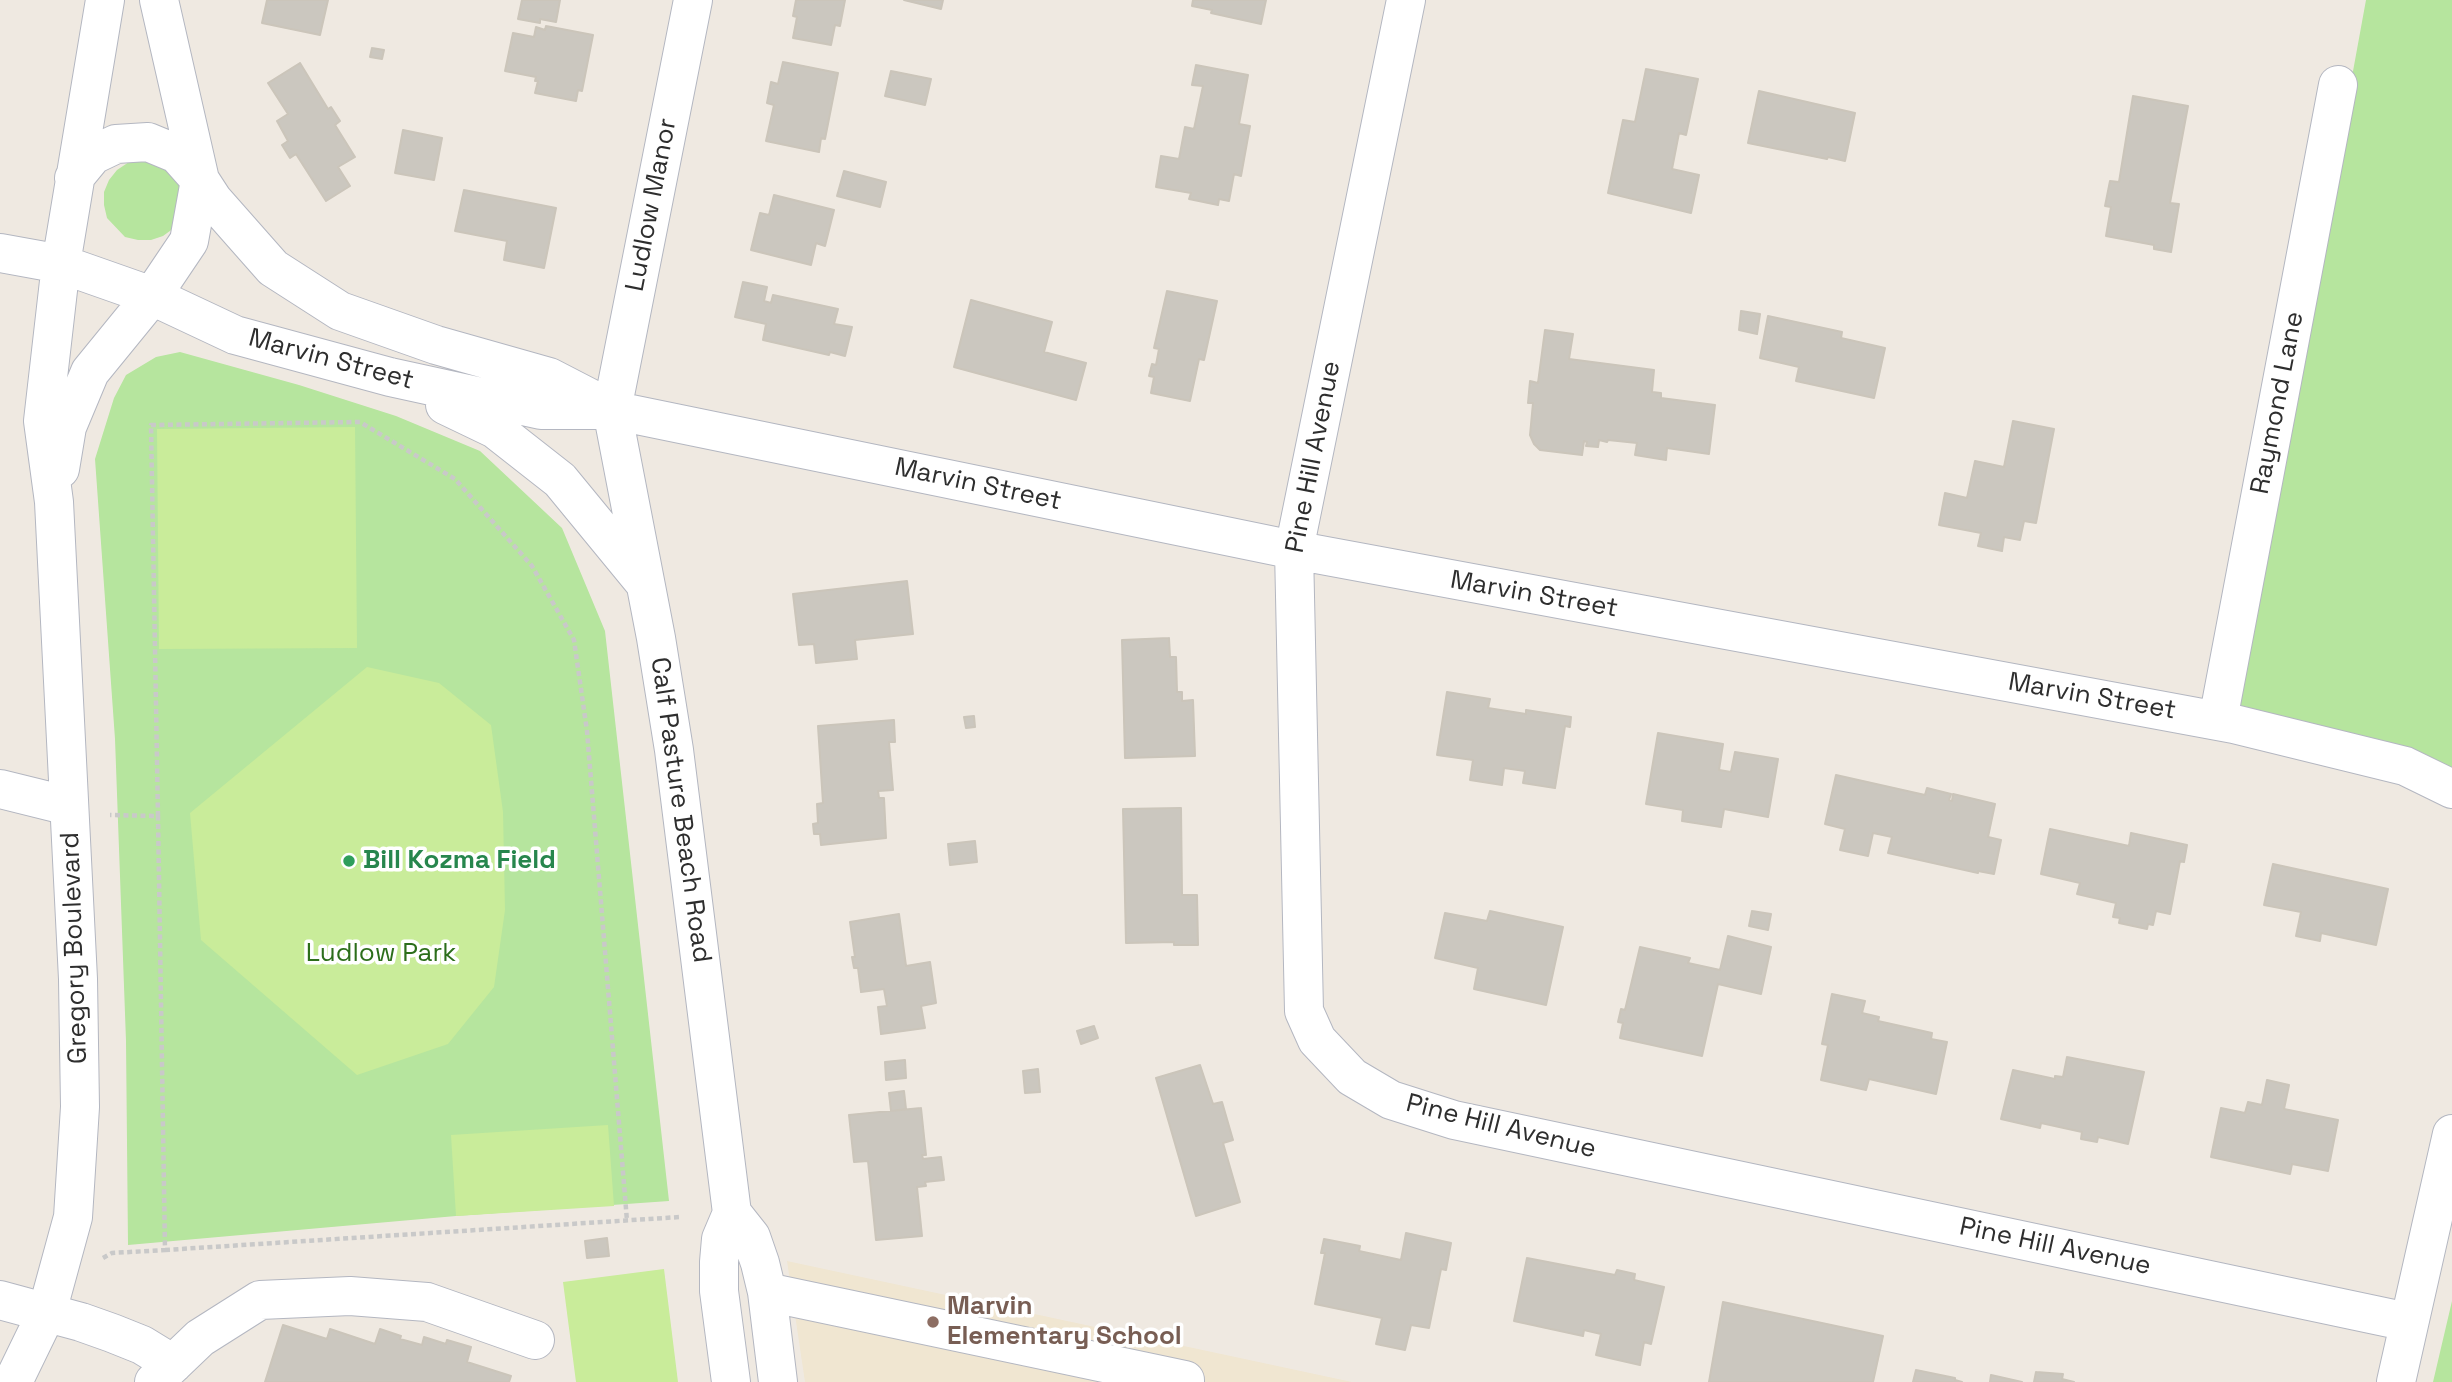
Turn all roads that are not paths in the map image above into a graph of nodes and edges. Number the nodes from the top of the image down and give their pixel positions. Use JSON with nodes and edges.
{"nodes":[{"id":1,"x":105,"y":0,"type":"edge"},
{"id":2,"x":159,"y":0,"type":"edge"},
{"id":3,"x":693,"y":0,"type":"edge"},
{"id":4,"x":1406,"y":0,"type":"edge"},
{"id":5,"x":2338,"y":85,"type":"dead end"},
{"id":6,"x":74,"y":178,"type":"junction"},
{"id":7,"x":200,"y":180,"type":"junction"},
{"id":8,"x":0,"y":253,"type":"edge"},
{"id":9,"x":61,"y":264,"type":"junction"},
{"id":10,"x":152,"y":296,"type":"junction"},
{"id":11,"x":390,"y":377,"type":"junction"},
{"id":12,"x":612,"y":410,"type":"junction"},
{"id":13,"x":54,"y":502,"type":"junction"},
{"id":14,"x":1294,"y":550,"type":"junction"},
{"id":15,"x":646,"y":585,"type":"junction"},
{"id":16,"x":2218,"y":720,"type":"junction"},
{"id":17,"x":0,"y":789,"type":"edge"},
{"id":18,"x":2452,"y":789,"type":"edge"},
{"id":19,"x":69,"y":806,"type":"junction"},
{"id":20,"x":2452,"y":1134,"type":"edge"},
{"id":21,"x":732,"y":1213,"type":"junction"},
{"id":22,"x":766,"y":1292,"type":"junction"},
{"id":23,"x":0,"y":1300,"type":"edge"},
{"id":24,"x":47,"y":1312,"type":"junction"},
{"id":25,"x":2408,"y":1322,"type":"junction"},
{"id":26,"x":535,"y":1340,"type":"dead end"},
{"id":27,"x":164,"y":1373,"type":"edge"},
{"id":28,"x":13,"y":1382,"type":"edge"},
{"id":29,"x":731,"y":1382,"type":"edge"},
{"id":30,"x":778,"y":1382,"type":"edge"},
{"id":31,"x":1185,"y":1382,"type":"edge"},
{"id":32,"x":2396,"y":1382,"type":"edge"}],
"edges":[{"from":1,"to":6,"type":"street","name":"Gregory Boulevard"},
{"from":2,"to":7,"type":"street","name":"Gregory Boulevard"},
{"from":3,"to":12,"type":"street","name":"Ludlow Manor"},
{"from":4,"to":14,"type":"street","name":"Pine Hill Avenue"},
{"from":5,"to":16,"type":"street","name":"Raymond Lane"},
{"from":6,"to":7,"type":"street"},
{"from":6,"to":9,"type":"street","name":"Gregory Boulevard"},
{"from":7,"to":10,"type":"street","name":"Gregory Boulevard"},
{"from":7,"to":12,"type":"street","name":"Marvin Street"},
{"from":8,"to":9,"type":"street","name":"Marvin Street"},
{"from":9,"to":10,"type":"street","name":"Marvin Street"},
{"from":9,"to":13,"type":"street","name":"Gregory Boulevard"},
{"from":10,"to":11,"type":"street","name":"Marvin Street"},
{"from":10,"to":13,"type":"street","name":"Gregory Boulevard"},
{"from":11,"to":12,"type":"street","name":"Marvin Street"},
{"from":11,"to":15,"type":"street"},
{"from":12,"to":14,"type":"street","name":"Marvin Street"},
{"from":12,"to":15,"type":"street","name":"Calf Pasture Beach Road"},
{"from":13,"to":19,"type":"street","name":"Gregory Boulevard"},
{"from":14,"to":16,"type":"street","name":"Marvin Street"},
{"from":14,"to":25,"type":"street","name":"Pine Hill Avenue"},
{"from":15,"to":21,"type":"street","name":"Calf Pasture Beach Road"},
{"from":16,"to":18,"type":"street","name":"Marvin Street"},
{"from":17,"to":19,"type":"street"},
{"from":19,"to":24,"type":"street","name":"Gregory Boulevard"},
{"from":20,"to":25,"type":"street"},
{"from":21,"to":22,"type":"street","name":"Calf Pasture Beach Road"},
{"from":21,"to":29,"type":"street","name":"Calf Pasture Beach Road"},
{"from":22,"to":30,"type":"street","name":"Calf Pasture Beach Road"},
{"from":22,"to":31,"type":"street"},
{"from":23,"to":24,"type":"street"},
{"from":24,"to":27,"type":"street"},
{"from":24,"to":28,"type":"street","name":"Gregory Boulevard"},
{"from":25,"to":32,"type":"street"},
{"from":26,"to":27,"type":"street"}]}
